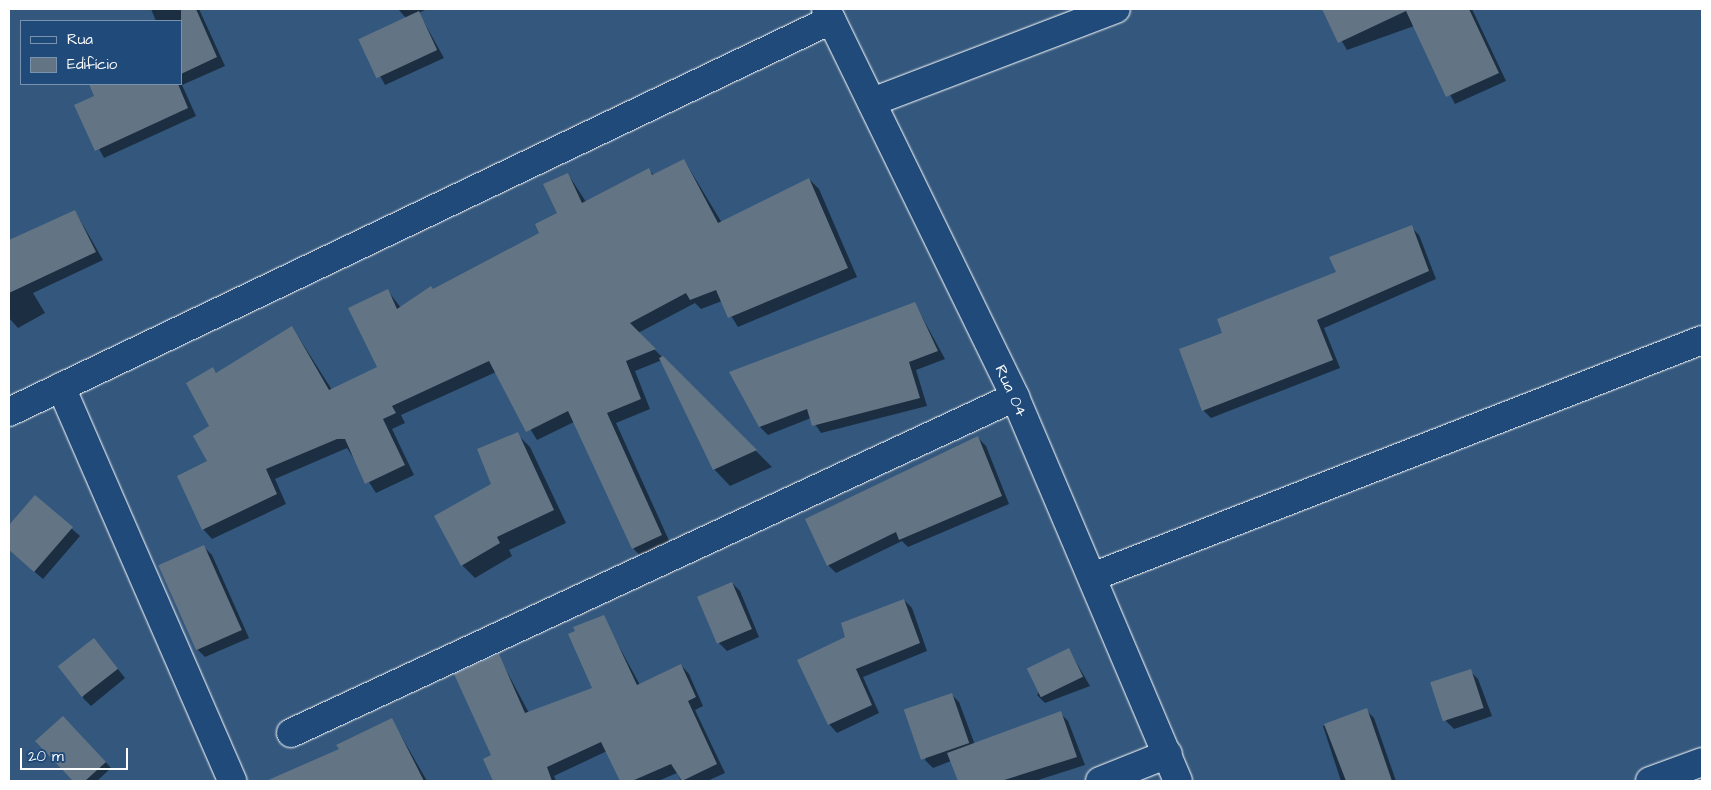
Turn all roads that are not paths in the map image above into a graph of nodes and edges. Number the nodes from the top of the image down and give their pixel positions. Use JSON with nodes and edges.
{"nodes":[{"id":1,"x":1116,"y":9,"type":"edge"},
{"id":2,"x":829,"y":15,"type":"edge"},
{"id":3,"x":872,"y":102,"type":"junction"},
{"id":4,"x":1702,"y":340,"type":"edge"},
{"id":5,"x":61,"y":387,"type":"junction"},
{"id":6,"x":1015,"y":398,"type":"junction"},
{"id":7,"x":9,"y":412,"type":"edge"},
{"id":8,"x":1092,"y":577,"type":"junction"},
{"id":9,"x":291,"y":733,"type":"dead end"},
{"id":10,"x":1168,"y":754,"type":"junction"},
{"id":11,"x":1702,"y":762,"type":"edge"},
{"id":12,"x":232,"y":781,"type":"edge"},
{"id":13,"x":1100,"y":781,"type":"edge"},
{"id":14,"x":1178,"y":781,"type":"edge"},
{"id":15,"x":1650,"y":781,"type":"edge"}],
"edges":[{"from":1,"to":3,"type":"street"},
{"from":2,"to":3,"type":"street","name":"Rua 04"},
{"from":2,"to":5,"type":"street"},
{"from":3,"to":6,"type":"street","name":"Rua 04"},
{"from":4,"to":8,"type":"street"},
{"from":5,"to":7,"type":"street"},
{"from":5,"to":12,"type":"street"},
{"from":6,"to":8,"type":"street","name":"Rua 04"},
{"from":6,"to":9,"type":"street"},
{"from":8,"to":10,"type":"street","name":"Rua 04"},
{"from":10,"to":13,"type":"street"},
{"from":10,"to":14,"type":"street","name":"Rua 04"},
{"from":11,"to":15,"type":"street"}]}
